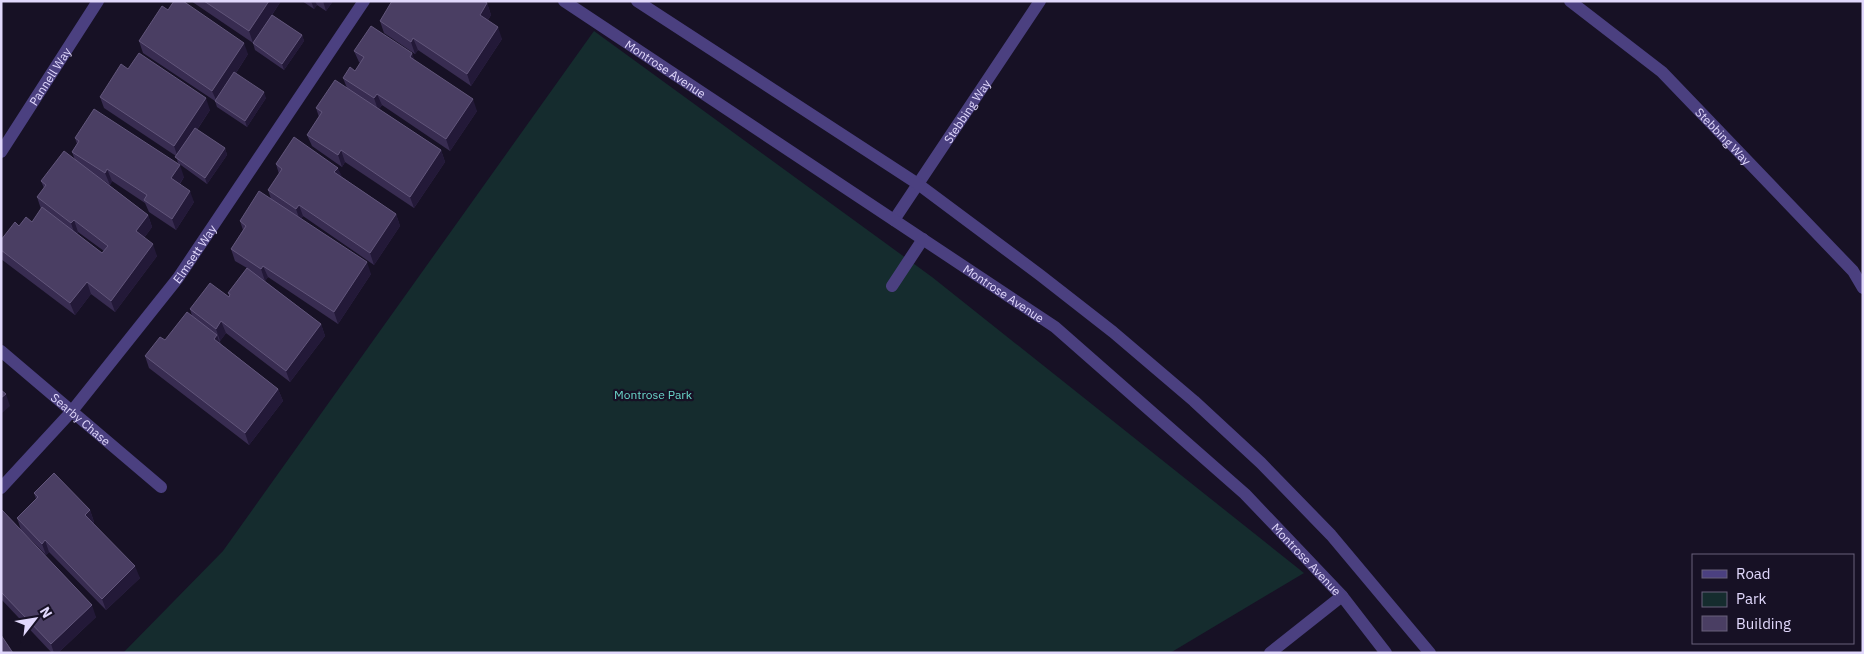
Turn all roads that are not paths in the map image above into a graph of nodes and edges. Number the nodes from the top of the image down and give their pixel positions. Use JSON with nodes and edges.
{"nodes":[{"id":1,"x":98,"y":1,"type":"edge"},
{"id":2,"x":364,"y":1,"type":"edge"},
{"id":3,"x":564,"y":1,"type":"edge"},
{"id":4,"x":637,"y":1,"type":"edge"},
{"id":5,"x":1040,"y":1,"type":"edge"},
{"id":6,"x":1570,"y":1,"type":"edge"},
{"id":7,"x":1,"y":152,"type":"edge"},
{"id":8,"x":918,"y":184,"type":"junction"},
{"id":9,"x":894,"y":220,"type":"junction"},
{"id":10,"x":923,"y":239,"type":"junction"},
{"id":11,"x":892,"y":286,"type":"dead end"},
{"id":12,"x":1863,"y":288,"type":"edge"},
{"id":13,"x":1,"y":351,"type":"edge"},
{"id":14,"x":72,"y":411,"type":"junction"},
{"id":15,"x":161,"y":487,"type":"dead end"},
{"id":16,"x":1,"y":488,"type":"edge"},
{"id":17,"x":1342,"y":596,"type":"junction"},
{"id":18,"x":1270,"y":653,"type":"edge"},
{"id":19,"x":1386,"y":653,"type":"edge"},
{"id":20,"x":1430,"y":653,"type":"edge"}],
"edges":[{"from":1,"to":7,"type":"street","name":"Pannell Way"},
{"from":2,"to":14,"type":"street","name":"Elmsett Way"},
{"from":3,"to":9,"type":"street","name":"Montrose Avenue"},
{"from":4,"to":8,"type":"street"},
{"from":5,"to":8,"type":"street","name":"Stebbing Way"},
{"from":6,"to":12,"type":"street","name":"Stebbing Way"},
{"from":8,"to":9,"type":"street","name":"Stebbing Way"},
{"from":8,"to":20,"type":"street"},
{"from":9,"to":10,"type":"street","name":"Montrose Avenue"},
{"from":10,"to":11,"type":"street"},
{"from":10,"to":17,"type":"street","name":"Montrose Avenue"},
{"from":13,"to":14,"type":"street","name":"Searby Chase"},
{"from":14,"to":15,"type":"street","name":"Searby Chase"},
{"from":14,"to":16,"type":"street","name":"Elmsett Way"},
{"from":17,"to":18,"type":"street"},
{"from":17,"to":19,"type":"street","name":"Montrose Avenue"}]}
